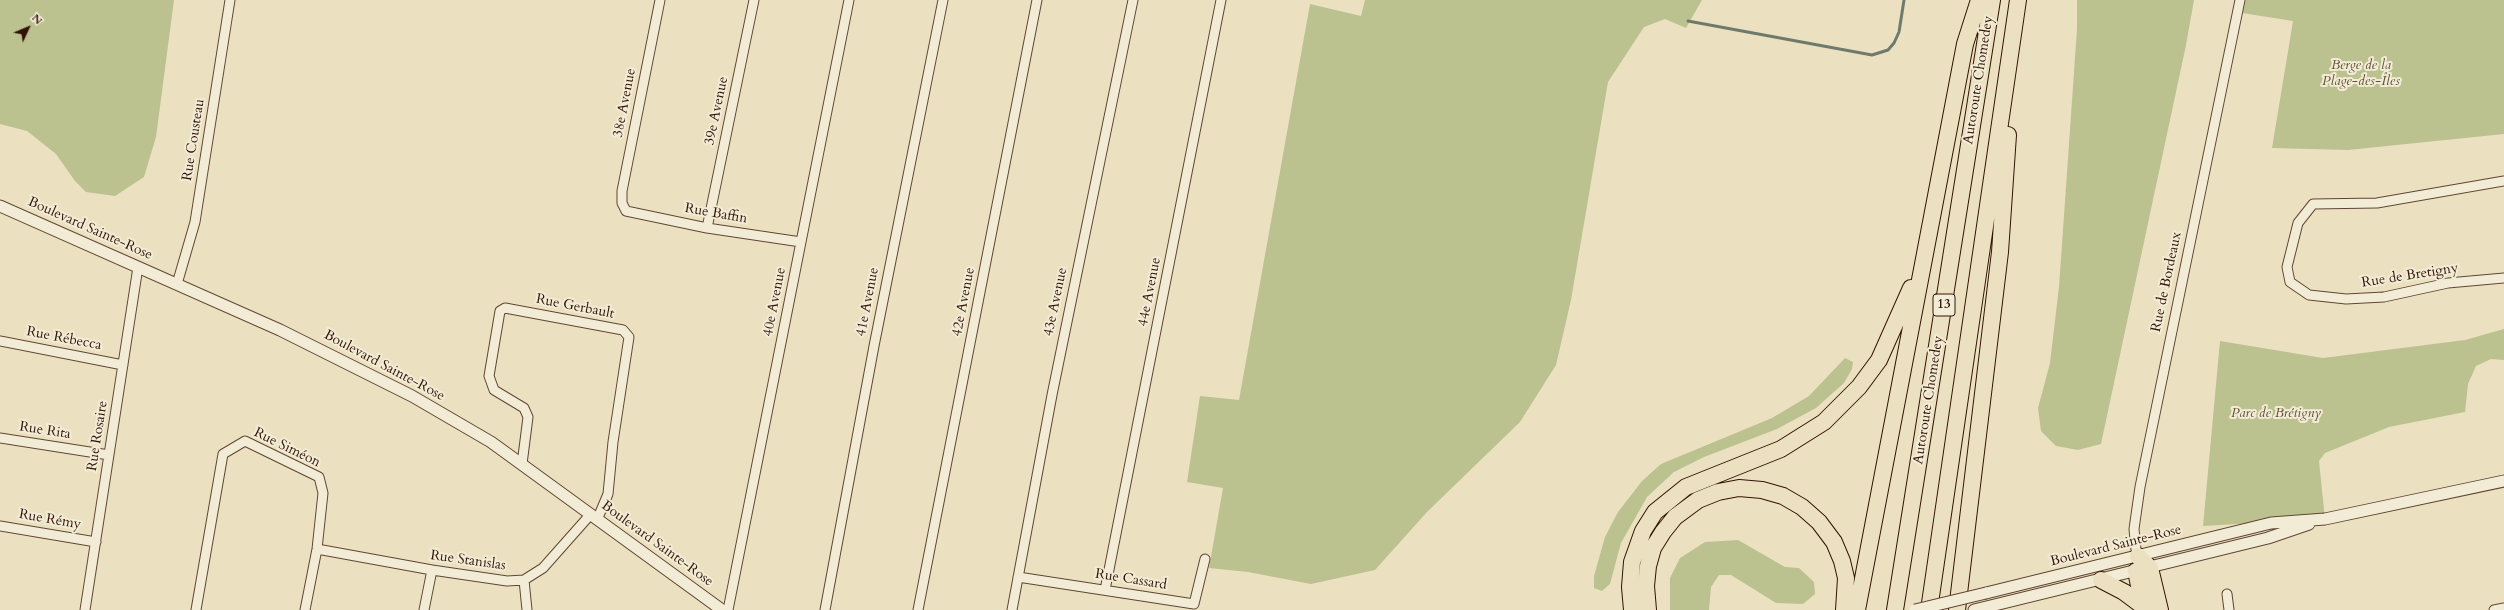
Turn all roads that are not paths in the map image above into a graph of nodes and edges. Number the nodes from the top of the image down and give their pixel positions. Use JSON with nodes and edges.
{"nodes":[{"id":1,"x":230,"y":0,"type":"edge"},
{"id":2,"x":660,"y":0,"type":"edge"},
{"id":3,"x":754,"y":0,"type":"edge"},
{"id":4,"x":849,"y":0,"type":"edge"},
{"id":5,"x":943,"y":0,"type":"edge"},
{"id":6,"x":1038,"y":0,"type":"edge"},
{"id":7,"x":1133,"y":0,"type":"edge"},
{"id":8,"x":1222,"y":0,"type":"edge"},
{"id":9,"x":1979,"y":0,"type":"edge"},
{"id":10,"x":1992,"y":0,"type":"edge"},
{"id":11,"x":2018,"y":0,"type":"edge"},
{"id":12,"x":2240,"y":0,"type":"edge"},
{"id":13,"x":2015,"y":16,"type":"junction"},
{"id":14,"x":2504,"y":181,"type":"edge"},
{"id":15,"x":0,"y":206,"type":"edge"},
{"id":16,"x":626,"y":211,"type":"joint"},
{"id":17,"x":708,"y":228,"type":"junction"},
{"id":18,"x":801,"y":242,"type":"junction"},
{"id":19,"x":1924,"y":259,"type":"junction"},
{"id":20,"x":138,"y":267,"type":"junction"},
{"id":21,"x":2504,"y":278,"type":"edge"},
{"id":22,"x":177,"y":284,"type":"junction"},
{"id":23,"x":0,"y":341,"type":"edge"},
{"id":24,"x":123,"y":365,"type":"junction"},
{"id":25,"x":0,"y":438,"type":"edge"},
{"id":26,"x":109,"y":455,"type":"junction"},
{"id":27,"x":522,"y":464,"type":"junction"},
{"id":28,"x":2504,"y":481,"type":"edge"},
{"id":29,"x":594,"y":517,"type":"junction"},
{"id":30,"x":2325,"y":519,"type":"junction"},
{"id":31,"x":0,"y":526,"type":"edge"},
{"id":32,"x":96,"y":542,"type":"junction"},
{"id":33,"x":316,"y":549,"type":"junction"},
{"id":34,"x":1964,"y":549,"type":"junction"},
{"id":35,"x":1205,"y":559,"type":"dead end"},
{"id":36,"x":2141,"y":565,"type":"junction"},
{"id":37,"x":432,"y":570,"type":"junction"},
{"id":38,"x":1018,"y":577,"type":"junction"},
{"id":39,"x":524,"y":580,"type":"junction"},
{"id":40,"x":2100,"y":580,"type":"junction"},
{"id":41,"x":1105,"y":590,"type":"junction"},
{"id":42,"x":2227,"y":594,"type":"dead end"},
{"id":43,"x":2144,"y":608,"type":"edge"},
{"id":44,"x":2504,"y":608,"type":"edge"},
{"id":45,"x":1976,"y":609,"type":"edge"},
{"id":46,"x":85,"y":610,"type":"edge"},
{"id":47,"x":196,"y":610,"type":"edge"},
{"id":48,"x":305,"y":610,"type":"edge"},
{"id":49,"x":424,"y":610,"type":"edge"},
{"id":50,"x":527,"y":610,"type":"edge"},
{"id":51,"x":722,"y":610,"type":"edge"},
{"id":52,"x":728,"y":610,"type":"edge"},
{"id":53,"x":825,"y":610,"type":"edge"},
{"id":54,"x":918,"y":610,"type":"edge"},
{"id":55,"x":1012,"y":610,"type":"edge"},
{"id":56,"x":1632,"y":610,"type":"edge"},
{"id":57,"x":1648,"y":610,"type":"edge"},
{"id":58,"x":1844,"y":610,"type":"edge"},
{"id":59,"x":1857,"y":610,"type":"edge"},
{"id":60,"x":1895,"y":610,"type":"edge"},
{"id":61,"x":1915,"y":610,"type":"edge"},
{"id":62,"x":1929,"y":610,"type":"edge"},
{"id":63,"x":1957,"y":610,"type":"edge"},
{"id":64,"x":2160,"y":610,"type":"edge"},
{"id":65,"x":2229,"y":610,"type":"edge"},
{"id":66,"x":2494,"y":610,"type":"edge"}],
"edges":[{"from":1,"to":22,"type":"street","name":"Rue Cousteau"},
{"from":2,"to":16,"type":"street","name":"38e Avenue"},
{"from":3,"to":17,"type":"street","name":"39e Avenue"},
{"from":4,"to":18,"type":"street","name":"40e Avenue"},
{"from":5,"to":53,"type":"street","name":"41e Avenue"},
{"from":6,"to":54,"type":"street","name":"42e Avenue"},
{"from":7,"to":38,"type":"street","name":"43e Avenue"},
{"from":8,"to":41,"type":"street","name":"44e Avenue"},
{"from":9,"to":19,"type":"highway"},
{"from":10,"to":60,"type":"highway","name":"Autoroute Chomedey","number":"13"},
{"from":11,"to":13,"type":"highway","name":"Autoroute Chomedey","number":"13"},
{"from":12,"to":36,"type":"street","name":"Rue de Bordeaux"},
{"from":13,"to":34,"type":"highway"},
{"from":13,"to":62,"type":"highway","name":"Autoroute Chomedey","number":"13"},
{"from":14,"to":21,"type":"street","name":"Rue de Bretigny"},
{"from":15,"to":20,"type":"street","name":"Boulevard Sainte-Rose"},
{"from":16,"to":17,"type":"street","name":"Rue Baffin"},
{"from":17,"to":18,"type":"street","name":"Rue Baffin"},
{"from":18,"to":52,"type":"street","name":"40e Avenue"},
{"from":19,"to":56,"type":"highway"},
{"from":19,"to":59,"type":"highway"},
{"from":20,"to":22,"type":"street","name":"Boulevard Sainte-Rose"},
{"from":20,"to":24,"type":"street","name":"Rue Rosaire"},
{"from":22,"to":27,"type":"street","name":"Boulevard Sainte-Rose"},
{"from":23,"to":24,"type":"street","name":"Rue Rébecca"},
{"from":24,"to":26,"type":"street","name":"Rue Rosaire"},
{"from":25,"to":26,"type":"street","name":"Rue Rita"},
{"from":26,"to":32,"type":"street","name":"Rue Rosaire"},
{"from":27,"to":29,"type":"street","name":"Boulevard Sainte-Rose"},
{"from":27,"to":29,"type":"street","name":"Rue Gerbault"},
{"from":28,"to":30,"type":"street","name":"Boulevard Sainte-Rose"},
{"from":29,"to":39,"type":"street","name":"Rue Stanislas"},
{"from":29,"to":51,"type":"street","name":"Boulevard Sainte-Rose"},
{"from":30,"to":36,"type":"street","name":"Boulevard Sainte-Rose"},
{"from":30,"to":36,"type":"street","name":"Boulevard Sainte-Rose"},
{"from":31,"to":32,"type":"street","name":"Rue Rémy"},
{"from":32,"to":46,"type":"street","name":"Rue Rosaire"},
{"from":33,"to":37,"type":"street","name":"Rue Stanislas"},
{"from":33,"to":47,"type":"street","name":"Rue Siméon"},
{"from":33,"to":48,"type":"street","name":"Rue Siméon"},
{"from":34,"to":45,"type":"highway"},
{"from":34,"to":63,"type":"highway"},
{"from":35,"to":41,"type":"street","name":"Rue Cassard"},
{"from":36,"to":40,"type":"street","name":"Boulevard Sainte-Rose"},
{"from":36,"to":43,"type":"highway"},
{"from":36,"to":61,"type":"street","name":"Boulevard Sainte-Rose","bridge":true},
{"from":36,"to":64,"type":"highway"},
{"from":37,"to":39,"type":"street","name":"Rue Stanislas"},
{"from":37,"to":49,"type":"street"},
{"from":38,"to":41,"type":"street","name":"Rue Cassard"},
{"from":38,"to":55,"type":"street","name":"43e Avenue"},
{"from":39,"to":50,"type":"street"},
{"from":40,"to":43,"type":"highway"},
{"from":40,"to":45,"type":"street","name":"Boulevard Sainte-Rose"},
{"from":42,"to":65,"type":"street"},
{"from":44,"to":66,"type":"street"},
{"from":57,"to":58,"type":"highway"}]}
